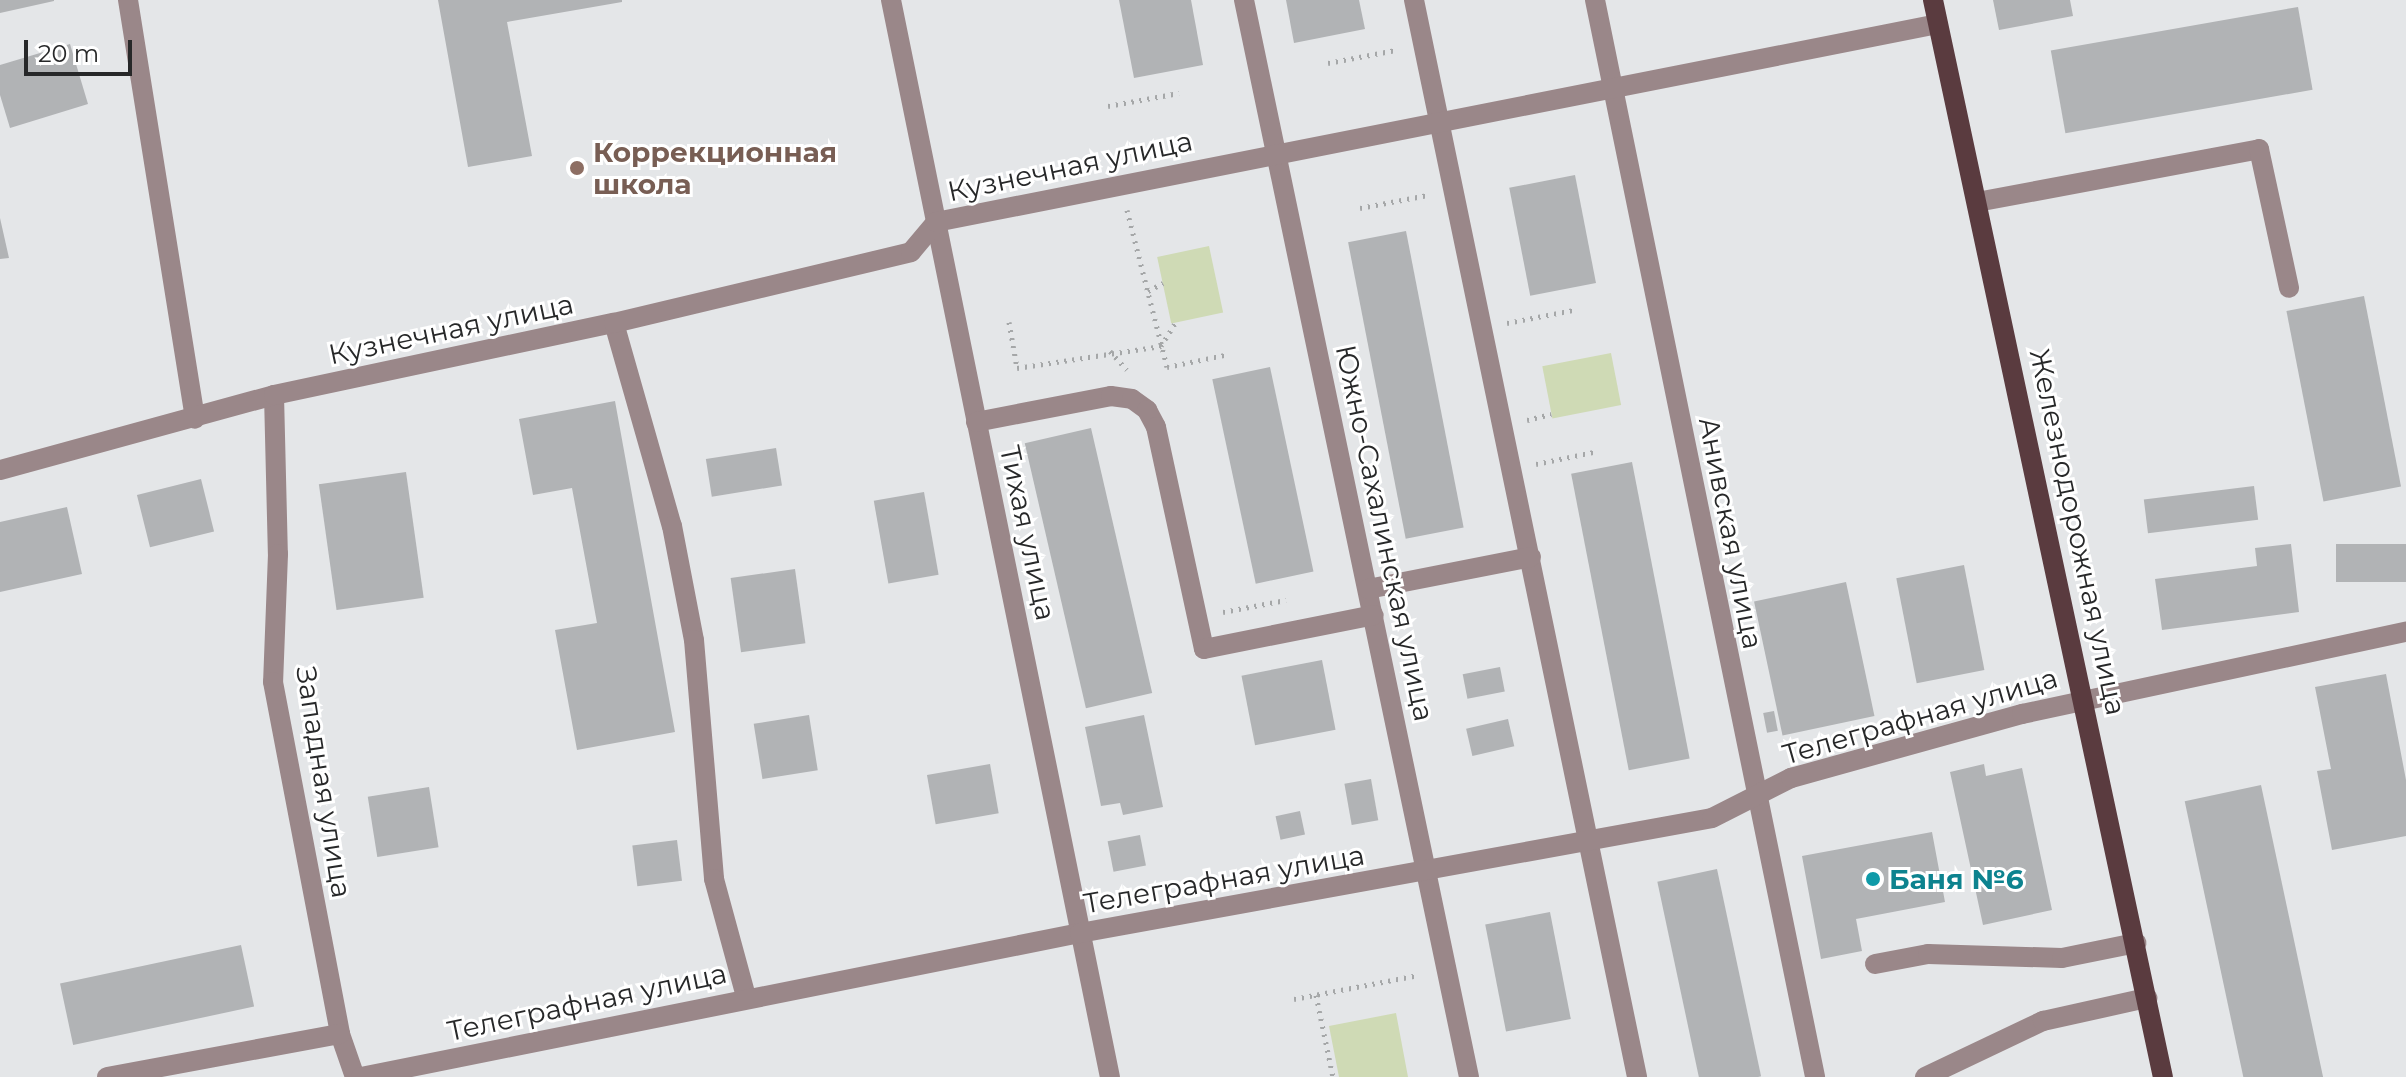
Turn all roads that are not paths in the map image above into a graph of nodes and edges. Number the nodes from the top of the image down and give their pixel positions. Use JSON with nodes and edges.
{"nodes":[{"id":1,"x":128,"y":0,"type":"edge"},
{"id":2,"x":891,"y":0,"type":"edge"},
{"id":3,"x":1244,"y":0,"type":"edge"},
{"id":4,"x":1414,"y":0,"type":"edge"},
{"id":5,"x":1595,"y":0,"type":"edge"},
{"id":6,"x":1933,"y":0,"type":"edge"},
{"id":7,"x":1938,"y":24,"type":"junction"},
{"id":8,"x":1612,"y":90,"type":"junction"},
{"id":9,"x":1440,"y":122,"type":"junction"},
{"id":10,"x":1276,"y":152,"type":"junction"},
{"id":11,"x":1977,"y":202,"type":"junction"},
{"id":12,"x":936,"y":222,"type":"junction"},
{"id":13,"x":2289,"y":288,"type":"dead end"},
{"id":14,"x":614,"y":323,"type":"junction"},
{"id":15,"x":274,"y":395,"type":"junction"},
{"id":16,"x":195,"y":419,"type":"junction"},
{"id":17,"x":976,"y":422,"type":"junction"},
{"id":18,"x":0,"y":470,"type":"edge"},
{"id":19,"x":1531,"y":557,"type":"junction"},
{"id":20,"x":1368,"y":589,"type":"junction"},
{"id":21,"x":1374,"y":615,"type":"junction"},
{"id":22,"x":2406,"y":632,"type":"edge"},
{"id":23,"x":2086,"y":699,"type":"junction"},
{"id":24,"x":1756,"y":799,"type":"junction"},
{"id":25,"x":1590,"y":841,"type":"junction"},
{"id":26,"x":1428,"y":872,"type":"junction"},
{"id":27,"x":1080,"y":933,"type":"junction"},
{"id":28,"x":2136,"y":943,"type":"junction"},
{"id":29,"x":1875,"y":964,"type":"dead end"},
{"id":30,"x":746,"y":997,"type":"junction"},
{"id":31,"x":2147,"y":998,"type":"junction"},
{"id":32,"x":340,"y":1034,"type":"junction"},
{"id":33,"x":107,"y":1077,"type":"edge"},
{"id":34,"x":358,"y":1077,"type":"edge"},
{"id":35,"x":1110,"y":1077,"type":"edge"},
{"id":36,"x":1469,"y":1077,"type":"edge"},
{"id":37,"x":1637,"y":1077,"type":"edge"},
{"id":38,"x":1815,"y":1077,"type":"edge"},
{"id":39,"x":1925,"y":1077,"type":"edge"},
{"id":40,"x":2163,"y":1077,"type":"edge"}],
"edges":[{"from":1,"to":16,"type":"street"},
{"from":2,"to":12,"type":"street","name":"Тихая улица"},
{"from":3,"to":10,"type":"street","name":"Южно-Сахалинская улица"},
{"from":4,"to":9,"type":"street"},
{"from":5,"to":8,"type":"street","name":"Анивская улица"},
{"from":6,"to":7,"type":"main road","name":"Железнодорожная улица"},
{"from":7,"to":8,"type":"street","name":"Кузнечная улица"},
{"from":7,"to":11,"type":"main road","name":"Железнодорожная улица"},
{"from":8,"to":9,"type":"street","name":"Кузнечная улица"},
{"from":8,"to":24,"type":"street","name":"Анивская улица"},
{"from":9,"to":10,"type":"street","name":"Кузнечная улица"},
{"from":9,"to":19,"type":"street"},
{"from":10,"to":12,"type":"street","name":"Кузнечная улица"},
{"from":10,"to":20,"type":"street","name":"Южно-Сахалинская улица"},
{"from":11,"to":13,"type":"street"},
{"from":11,"to":23,"type":"main road","name":"Железнодорожная улица"},
{"from":12,"to":14,"type":"street","name":"Кузнечная улица"},
{"from":12,"to":17,"type":"street","name":"Тихая улица"},
{"from":14,"to":15,"type":"street","name":"Кузнечная улица"},
{"from":14,"to":30,"type":"street"},
{"from":15,"to":16,"type":"street","name":"Кузнечная улица"},
{"from":15,"to":32,"type":"street","name":"Западная улица"},
{"from":16,"to":18,"type":"street","name":"Кузнечная улица"},
{"from":17,"to":21,"type":"street"},
{"from":17,"to":27,"type":"street","name":"Тихая улица"},
{"from":19,"to":20,"type":"street"},
{"from":19,"to":25,"type":"street"},
{"from":20,"to":21,"type":"street","name":"Южно-Сахалинская улица"},
{"from":21,"to":26,"type":"street","name":"Южно-Сахалинская улица"},
{"from":22,"to":23,"type":"street","name":"Телеграфная улица"},
{"from":23,"to":24,"type":"street","name":"Телеграфная улица"},
{"from":23,"to":28,"type":"main road","name":"Железнодорожная улица"},
{"from":24,"to":25,"type":"street","name":"Телеграфная улица"},
{"from":24,"to":38,"type":"street","name":"Анивская улица"},
{"from":25,"to":26,"type":"street","name":"Телеграфная улица"},
{"from":25,"to":37,"type":"street"},
{"from":26,"to":27,"type":"street","name":"Телеграфная улица"},
{"from":26,"to":36,"type":"street","name":"Южно-Сахалинская улица"},
{"from":27,"to":30,"type":"street","name":"Телеграфная улица"},
{"from":27,"to":35,"type":"street","name":"Тихая улица"},
{"from":28,"to":29,"type":"street"},
{"from":28,"to":31,"type":"main road","name":"Железнодорожная улица"},
{"from":30,"to":34,"type":"street","name":"Телеграфная улица"},
{"from":31,"to":39,"type":"street"},
{"from":31,"to":40,"type":"main road","name":"Железнодорожная улица"},
{"from":32,"to":33,"type":"street"},
{"from":32,"to":34,"type":"street","name":"Западная улица"}]}
